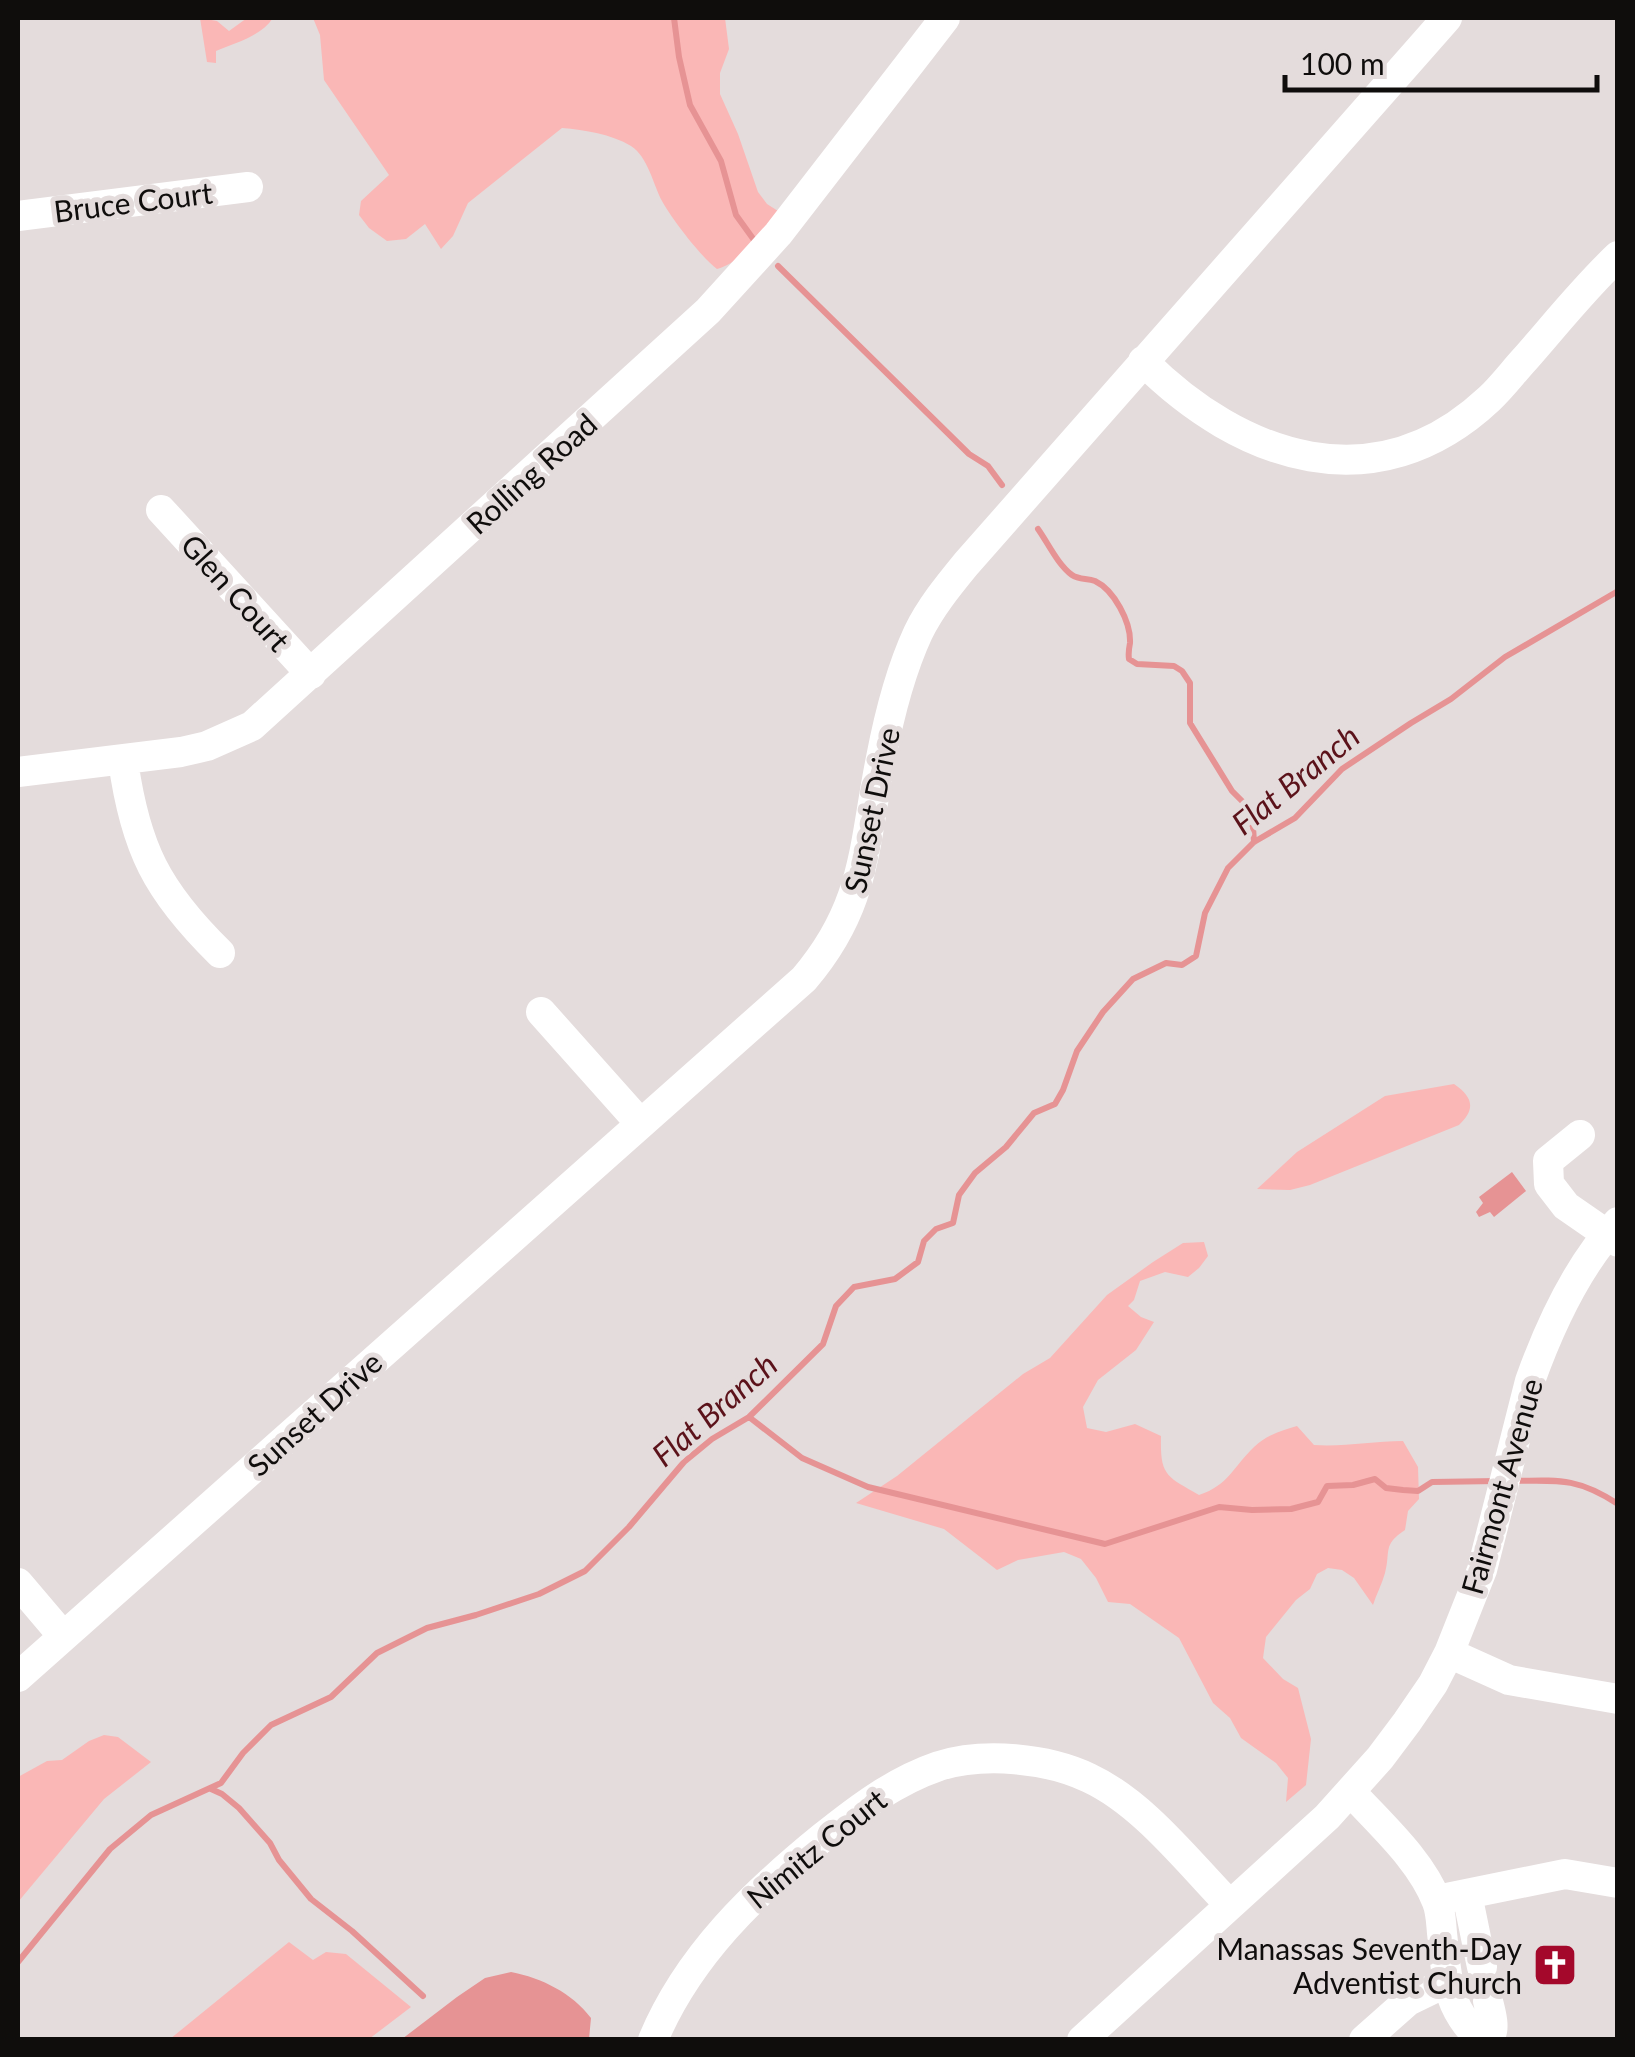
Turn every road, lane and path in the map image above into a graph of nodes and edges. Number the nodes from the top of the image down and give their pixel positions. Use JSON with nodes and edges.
{"nodes":[{"id":1,"x":945,"y":18,"type":"edge"},
{"id":2,"x":1447,"y":18,"type":"edge"},
{"id":3,"x":248,"y":187,"type":"dead end"},
{"id":4,"x":18,"y":216,"type":"edge"},
{"id":5,"x":1618,"y":256,"type":"edge"},
{"id":6,"x":1143,"y":361,"type":"junction"},
{"id":7,"x":162,"y":510,"type":"dead end"},
{"id":8,"x":311,"y":674,"type":"junction"},
{"id":9,"x":123,"y":760,"type":"junction"},
{"id":10,"x":18,"y":772,"type":"edge"},
{"id":11,"x":220,"y":954,"type":"dead end"},
{"id":12,"x":541,"y":1012,"type":"dead end"},
{"id":13,"x":640,"y":1123,"type":"junction"},
{"id":14,"x":1580,"y":1135,"type":"dead end"},
{"id":15,"x":1614,"y":1233,"type":"edge"},
{"id":16,"x":18,"y":1583,"type":"edge"},
{"id":17,"x":63,"y":1636,"type":"junction"},
{"id":18,"x":1449,"y":1653,"type":"junction"},
{"id":19,"x":18,"y":1677,"type":"edge"},
{"id":20,"x":1618,"y":1699,"type":"edge"},
{"id":21,"x":1351,"y":1792,"type":"junction"},
{"id":22,"x":1618,"y":1883,"type":"edge"},
{"id":23,"x":1467,"y":1894,"type":"junction"},
{"id":24,"x":1436,"y":1900,"type":"junction"},
{"id":25,"x":1230,"y":1904,"type":"junction"},
{"id":26,"x":1482,"y":1967,"type":"dead end"},
{"id":27,"x":1448,"y":1982,"type":"junction"},
{"id":28,"x":1488,"y":2001,"type":"dead end"},
{"id":29,"x":654,"y":2040,"type":"edge"},
{"id":30,"x":1082,"y":2040,"type":"edge"},
{"id":31,"x":1364,"y":2040,"type":"edge"},
{"id":32,"x":1481,"y":2040,"type":"edge"},
{"id":33,"x":1488,"y":2040,"type":"edge"}],
"edges":[{"from":1,"to":8,"type":"street","name":"Rolling Road"},
{"from":2,"to":6,"type":"street","name":"Sunset Drive"},
{"from":3,"to":4,"type":"street","name":"Bruce Court"},
{"from":5,"to":6,"type":"street"},
{"from":6,"to":13,"type":"street","name":"Sunset Drive"},
{"from":7,"to":8,"type":"street","name":"Glen Court"},
{"from":8,"to":9,"type":"street","name":"Rolling Road"},
{"from":9,"to":10,"type":"street","name":"Rolling Road"},
{"from":9,"to":11,"type":"street"},
{"from":12,"to":13,"type":"street"},
{"from":13,"to":17,"type":"street","name":"Sunset Drive"},
{"from":14,"to":15,"type":"street"},
{"from":15,"to":18,"type":"street","name":"Fairmont Avenue"},
{"from":16,"to":17,"type":"street"},
{"from":17,"to":19,"type":"street","name":"Sunset Drive"},
{"from":18,"to":20,"type":"street"},
{"from":18,"to":21,"type":"street","name":"Fairmont Avenue"},
{"from":21,"to":24,"type":"street"},
{"from":21,"to":25,"type":"street","name":"Fairmont Avenue"},
{"from":22,"to":23,"type":"street"},
{"from":23,"to":24,"type":"street"},
{"from":23,"to":26,"type":"street"},
{"from":24,"to":27,"type":"street"},
{"from":25,"to":29,"type":"street","name":"Nimitz Court"},
{"from":25,"to":30,"type":"street","name":"Fairmont Avenue"},
{"from":27,"to":31,"type":"street"},
{"from":27,"to":32,"type":"street"},
{"from":28,"to":33,"type":"street"}]}
